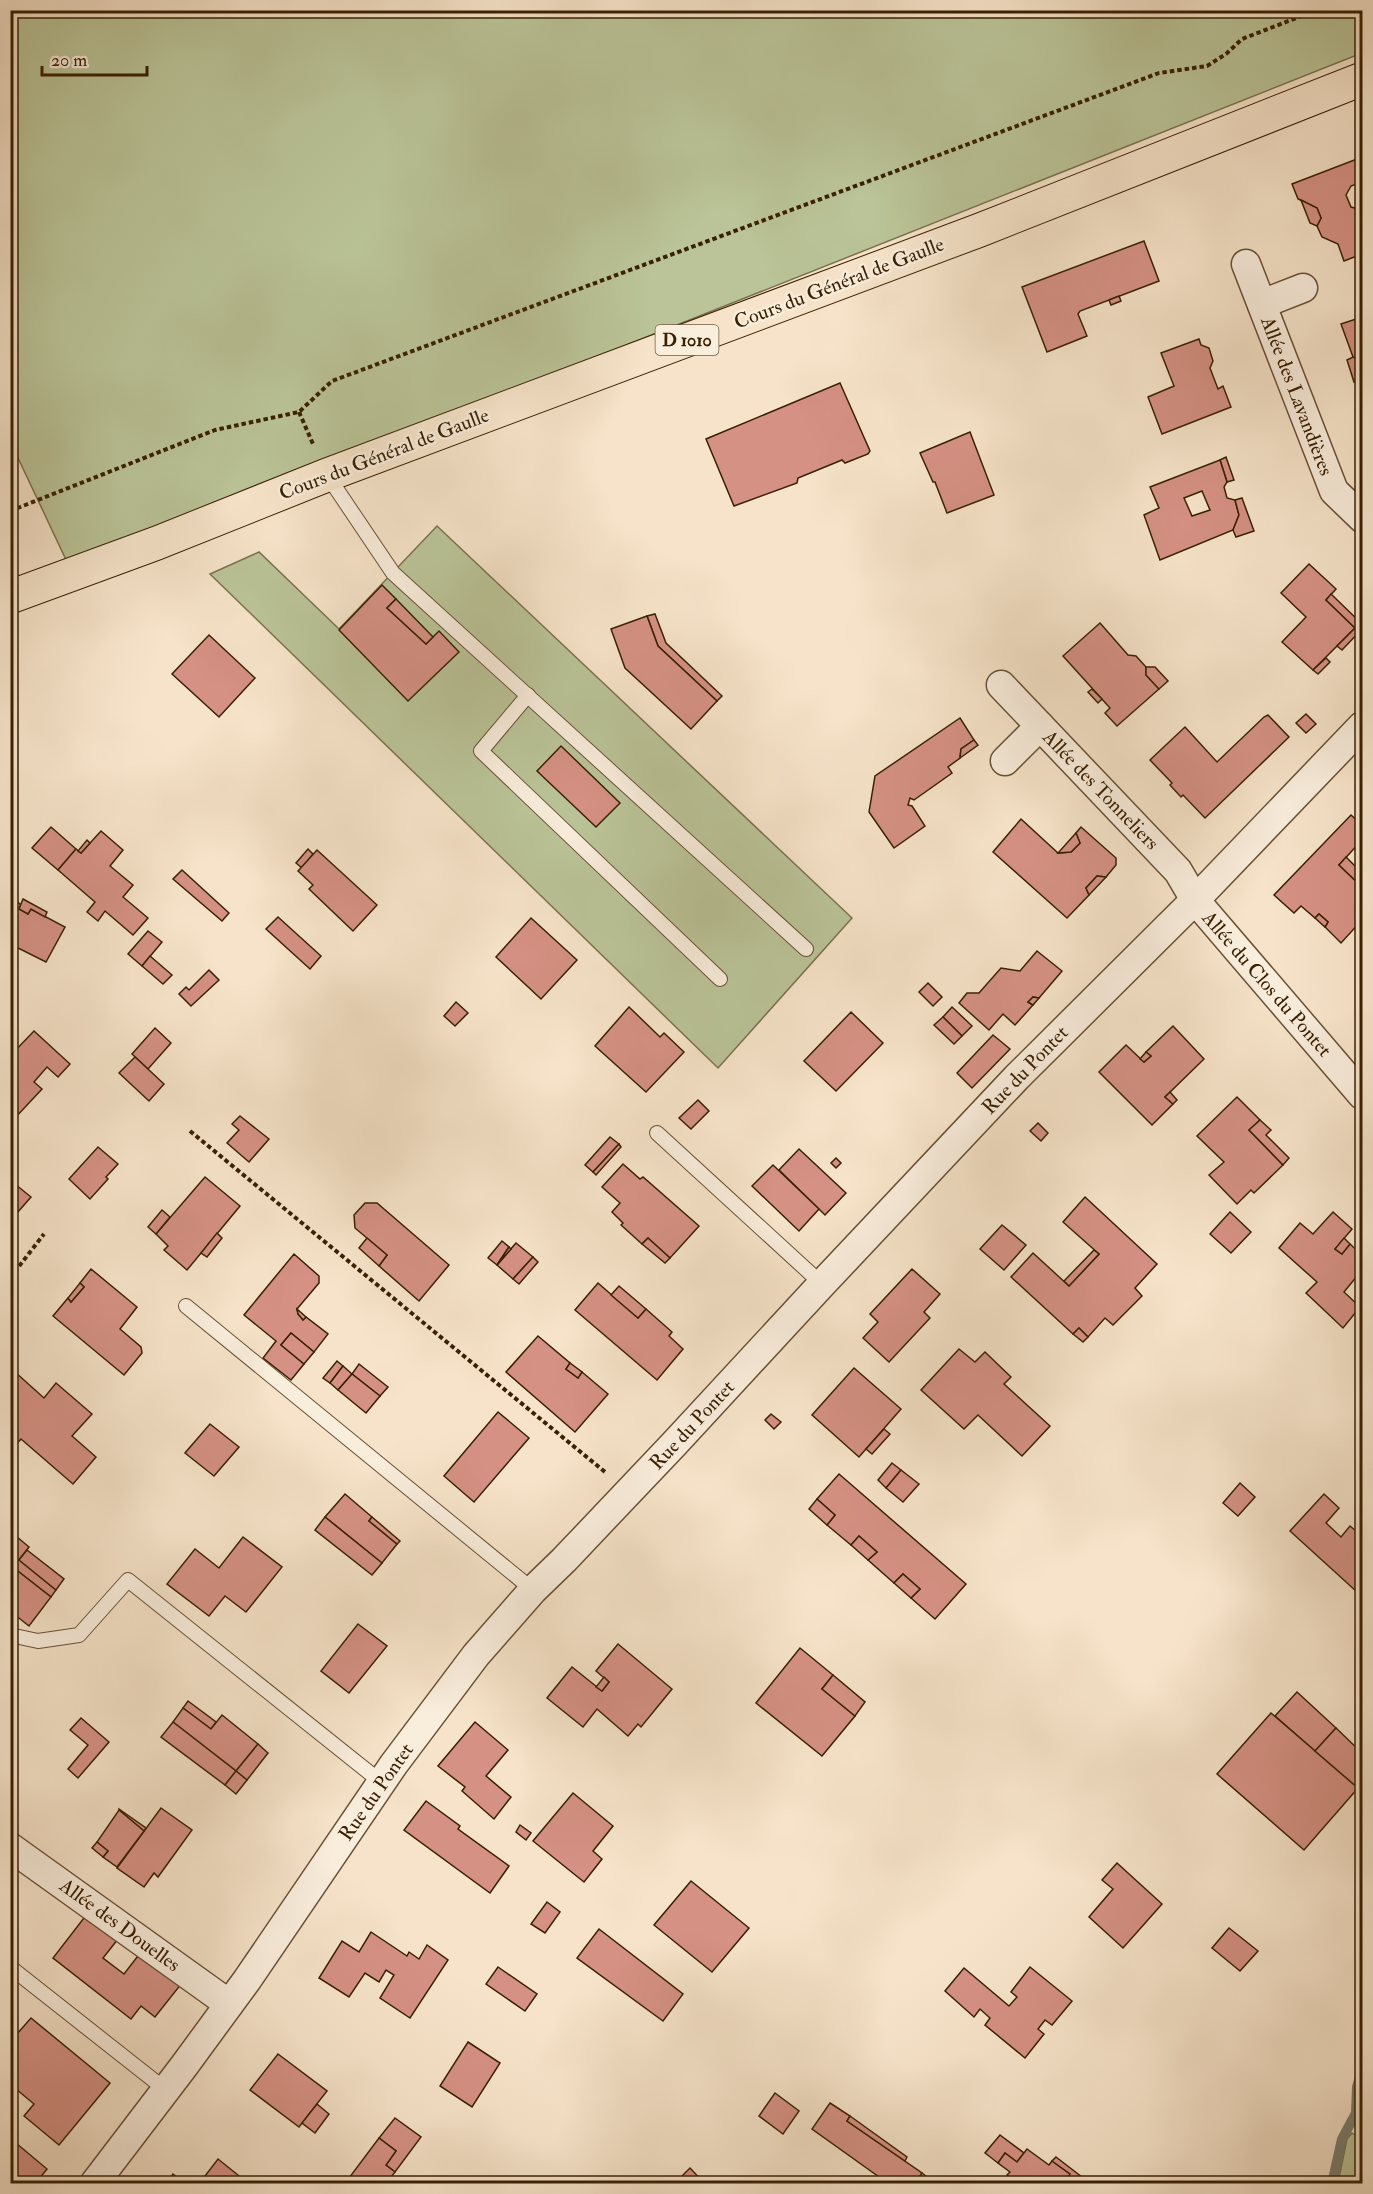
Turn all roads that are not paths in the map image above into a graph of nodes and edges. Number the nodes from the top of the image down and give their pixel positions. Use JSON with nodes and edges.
{"nodes":[{"id":1,"x":1362,"y":79,"type":"edge"},
{"id":2,"x":1246,"y":264,"type":"dead end"},
{"id":3,"x":1303,"y":288,"type":"dead end"},
{"id":4,"x":1262,"y":304,"type":"junction"},
{"id":5,"x":327,"y":475,"type":"junction"},
{"id":6,"x":1362,"y":518,"type":"edge"},
{"id":7,"x":10,"y":597,"type":"edge"},
{"id":8,"x":1001,"y":685,"type":"dead end"},
{"id":9,"x":528,"y":695,"type":"junction"},
{"id":10,"x":1040,"y":726,"type":"junction"},
{"id":11,"x":1362,"y":726,"type":"edge"},
{"id":12,"x":1005,"y":761,"type":"dead end"},
{"id":13,"x":1195,"y":900,"type":"junction"},
{"id":14,"x":806,"y":949,"type":"dead end"},
{"id":15,"x":720,"y":979,"type":"dead end"},
{"id":16,"x":1362,"y":1095,"type":"edge"},
{"id":17,"x":657,"y":1132,"type":"dead end"},
{"id":18,"x":822,"y":1284,"type":"junction"},
{"id":19,"x":186,"y":1306,"type":"dead end"},
{"id":20,"x":533,"y":1590,"type":"junction"},
{"id":21,"x":10,"y":1635,"type":"edge"},
{"id":22,"x":381,"y":1782,"type":"junction"},
{"id":23,"x":10,"y":1847,"type":"edge"},
{"id":24,"x":10,"y":1967,"type":"edge"},
{"id":25,"x":229,"y":2004,"type":"junction"},
{"id":26,"x":166,"y":2090,"type":"junction"},
{"id":27,"x":93,"y":2184,"type":"edge"}],
"edges":[{"from":1,"to":5,"type":"main road","name":"Cours du Général de Gaulle","number":"D 1010"},
{"from":2,"to":4,"type":"street","name":"Allée des Lavandières"},
{"from":3,"to":4,"type":"street"},
{"from":4,"to":6,"type":"street","name":"Allée des Lavandières"},
{"from":5,"to":7,"type":"main road","name":"Cours du Général de Gaulle","number":"D 1010"},
{"from":5,"to":9,"type":"lane"},
{"from":8,"to":10,"type":"street","name":"Allée des Tonneliers"},
{"from":9,"to":14,"type":"lane"},
{"from":9,"to":15,"type":"lane"},
{"from":10,"to":12,"type":"street"},
{"from":10,"to":13,"type":"street","name":"Allée des Tonneliers"},
{"from":11,"to":13,"type":"street","name":"Rue du Pontet"},
{"from":13,"to":16,"type":"street","name":"Allée du Clos du Pontet"},
{"from":13,"to":18,"type":"street","name":"Rue du Pontet"},
{"from":17,"to":18,"type":"lane"},
{"from":18,"to":20,"type":"street","name":"Rue du Pontet"},
{"from":19,"to":20,"type":"lane"},
{"from":20,"to":22,"type":"street","name":"Rue du Pontet"},
{"from":21,"to":22,"type":"lane"},
{"from":22,"to":25,"type":"street","name":"Rue du Pontet"},
{"from":23,"to":25,"type":"street","name":"Allée des Douelles"},
{"from":24,"to":26,"type":"lane"},
{"from":25,"to":26,"type":"street","name":"Rue du Pontet"},
{"from":26,"to":27,"type":"street","name":"Rue du Pontet"}]}
